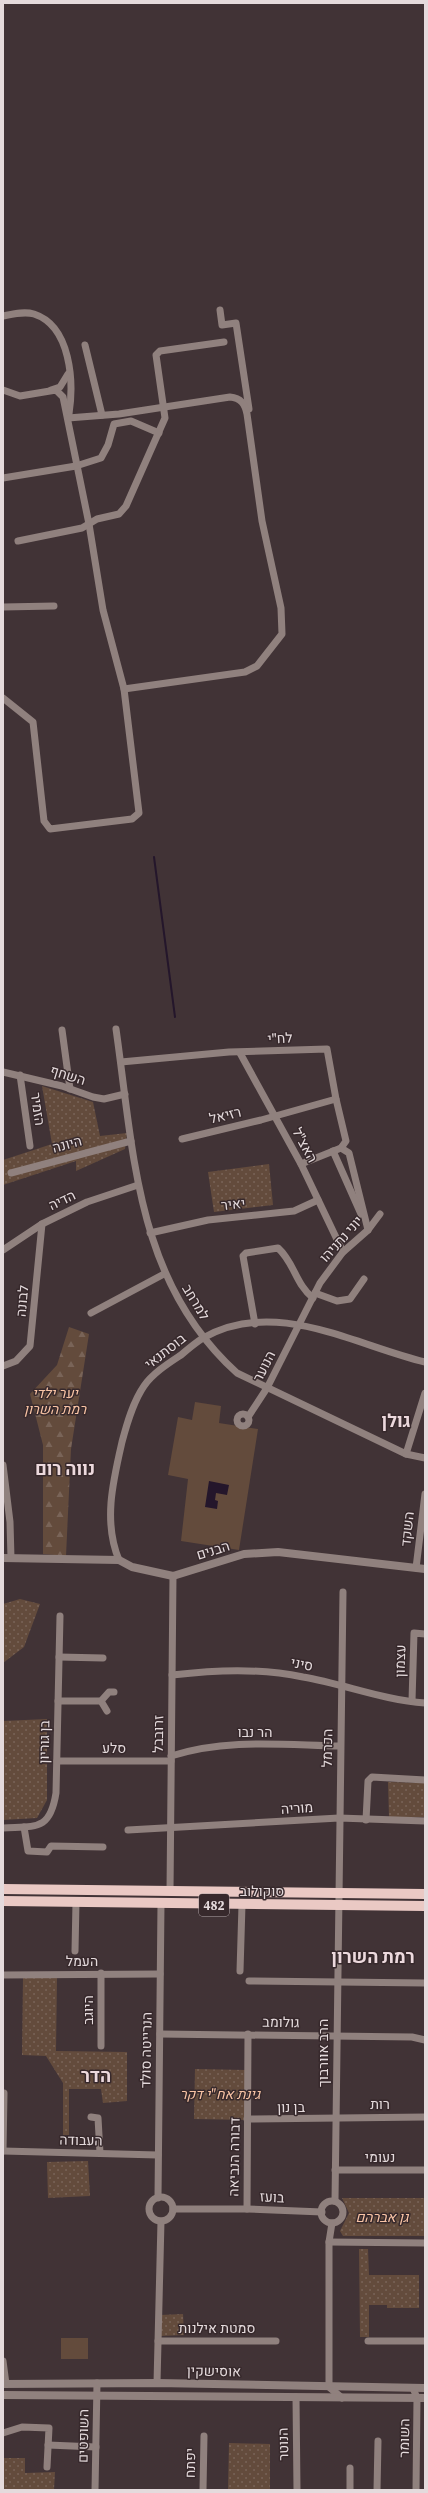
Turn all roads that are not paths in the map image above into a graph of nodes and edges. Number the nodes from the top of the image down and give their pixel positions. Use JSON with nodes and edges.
{"nodes":[{"id":1,"x":220,"y":310,"type":"dead end"},
{"id":2,"x":3,"y":316,"type":"edge"},
{"id":3,"x":224,"y":342,"type":"dead end"},
{"id":4,"x":85,"y":345,"type":"dead end"},
{"id":5,"x":69,"y":373,"type":"junction"},
{"id":6,"x":3,"y":390,"type":"edge"},
{"id":7,"x":56,"y":390,"type":"junction"},
{"id":8,"x":164,"y":406,"type":"junction"},
{"id":9,"x":102,"y":415,"type":"junction"},
{"id":10,"x":68,"y":418,"type":"junction"},
{"id":11,"x":159,"y":433,"type":"junction"},
{"id":12,"x":252,"y":450,"type":"junction"},
{"id":13,"x":76,"y":466,"type":"junction"},
{"id":14,"x":3,"y":478,"type":"edge"},
{"id":15,"x":89,"y":524,"type":"junction"},
{"id":16,"x":18,"y":541,"type":"dead end"},
{"id":17,"x":54,"y":606,"type":"dead end"},
{"id":18,"x":3,"y":607,"type":"edge"},
{"id":19,"x":124,"y":689,"type":"junction"},
{"id":20,"x":3,"y":698,"type":"edge"},
{"id":21,"x":116,"y":1029,"type":"dead end"},
{"id":22,"x":62,"y":1030,"type":"dead end"},
{"id":23,"x":240,"y":1053,"type":"junction"},
{"id":24,"x":121,"y":1062,"type":"junction"},
{"id":25,"x":3,"y":1072,"type":"edge"},
{"id":26,"x":20,"y":1075,"type":"junction"},
{"id":27,"x":70,"y":1089,"type":"junction"},
{"id":28,"x":125,"y":1094,"type":"junction"},
{"id":29,"x":336,"y":1098,"type":"junction"},
{"id":30,"x":274,"y":1115,"type":"junction"},
{"id":31,"x":182,"y":1139,"type":"dead end"},
{"id":32,"x":130,"y":1140,"type":"junction"},
{"id":33,"x":30,"y":1146,"type":"dead end"},
{"id":34,"x":341,"y":1148,"type":"junction"},
{"id":35,"x":333,"y":1151,"type":"junction"},
{"id":36,"x":301,"y":1164,"type":"junction"},
{"id":37,"x":11,"y":1173,"type":"dead end"},
{"id":38,"x":138,"y":1185,"type":"junction"},
{"id":39,"x":318,"y":1200,"type":"junction"},
{"id":40,"x":380,"y":1214,"type":"dead end"},
{"id":41,"x":42,"y":1224,"type":"junction"},
{"id":42,"x":368,"y":1230,"type":"junction"},
{"id":43,"x":150,"y":1233,"type":"junction"},
{"id":44,"x":3,"y":1250,"type":"edge"},
{"id":45,"x":343,"y":1252,"type":"junction"},
{"id":46,"x":164,"y":1274,"type":"junction"},
{"id":47,"x":364,"y":1279,"type":"dead end"},
{"id":48,"x":314,"y":1296,"type":"junction"},
{"id":49,"x":92,"y":1313,"type":"dead end"},
{"id":50,"x":255,"y":1324,"type":"junction"},
{"id":51,"x":300,"y":1324,"type":"junction"},
{"id":52,"x":204,"y":1338,"type":"junction"},
{"id":53,"x":425,"y":1362,"type":"edge"},
{"id":54,"x":3,"y":1366,"type":"edge"},
{"id":55,"x":268,"y":1388,"type":"junction"},
{"id":56,"x":425,"y":1393,"type":"edge"},
{"id":57,"x":248,"y":1416,"type":"dead end"},
{"id":58,"x":406,"y":1454,"type":"junction"},
{"id":59,"x":425,"y":1458,"type":"edge"},
{"id":60,"x":3,"y":1465,"type":"edge"},
{"id":61,"x":425,"y":1494,"type":"edge"},
{"id":62,"x":7,"y":1558,"type":"edge"},
{"id":63,"x":119,"y":1560,"type":"junction"},
{"id":64,"x":416,"y":1568,"type":"junction"},
{"id":65,"x":425,"y":1569,"type":"edge"},
{"id":66,"x":173,"y":1576,"type":"junction"},
{"id":67,"x":343,"y":1592,"type":"dead end"},
{"id":68,"x":60,"y":1616,"type":"dead end"},
{"id":69,"x":425,"y":1634,"type":"edge"},
{"id":70,"x":59,"y":1657,"type":"junction"},
{"id":71,"x":103,"y":1658,"type":"dead end"},
{"id":72,"x":172,"y":1675,"type":"junction"},
{"id":73,"x":341,"y":1686,"type":"junction"},
{"id":74,"x":114,"y":1692,"type":"dead end"},
{"id":75,"x":58,"y":1701,"type":"junction"},
{"id":76,"x":101,"y":1701,"type":"junction"},
{"id":77,"x":412,"y":1701,"type":"junction"},
{"id":78,"x":425,"y":1703,"type":"edge"},
{"id":79,"x":107,"y":1711,"type":"dead end"},
{"id":80,"x":340,"y":1746,"type":"junction"},
{"id":81,"x":171,"y":1759,"type":"junction"},
{"id":82,"x":57,"y":1761,"type":"junction"},
{"id":83,"x":425,"y":1780,"type":"edge"},
{"id":84,"x":339,"y":1818,"type":"junction"},
{"id":85,"x":366,"y":1820,"type":"junction"},
{"id":86,"x":425,"y":1821,"type":"edge"},
{"id":87,"x":24,"y":1827,"type":"junction"},
{"id":88,"x":3,"y":1828,"type":"edge"},
{"id":89,"x":170,"y":1829,"type":"junction"},
{"id":90,"x":128,"y":1830,"type":"dead end"},
{"id":91,"x":104,"y":1847,"type":"dead end"},
{"id":92,"x":3,"y":1889,"type":"edge"},
{"id":93,"x":170,"y":1892,"type":"junction"},
{"id":94,"x":338,"y":1893,"type":"junction"},
{"id":95,"x":425,"y":1894,"type":"edge"},
{"id":96,"x":3,"y":1901,"type":"edge"},
{"id":97,"x":76,"y":1902,"type":"junction"},
{"id":98,"x":161,"y":1904,"type":"junction"},
{"id":99,"x":242,"y":1905,"type":"junction"},
{"id":100,"x":338,"y":1905,"type":"junction"},
{"id":101,"x":425,"y":1906,"type":"edge"},
{"id":102,"x":75,"y":1951,"type":"dead end"},
{"id":103,"x":240,"y":1972,"type":"dead end"},
{"id":104,"x":101,"y":1974,"type":"junction"},
{"id":105,"x":160,"y":1974,"type":"junction"},
{"id":106,"x":3,"y":1975,"type":"edge"},
{"id":107,"x":249,"y":1981,"type":"dead end"},
{"id":108,"x":337,"y":1982,"type":"junction"},
{"id":109,"x":425,"y":1983,"type":"edge"},
{"id":110,"x":160,"y":2034,"type":"junction"},
{"id":111,"x":248,"y":2034,"type":"junction"},
{"id":112,"x":336,"y":2036,"type":"junction"},
{"id":113,"x":425,"y":2040,"type":"edge"},
{"id":114,"x":101,"y":2046,"type":"dead end"},
{"id":115,"x":4,"y":2093,"type":"dead end"},
{"id":116,"x":91,"y":2117,"type":"dead end"},
{"id":117,"x":425,"y":2117,"type":"edge"},
{"id":118,"x":248,"y":2119,"type":"junction"},
{"id":119,"x":336,"y":2120,"type":"junction"},
{"id":120,"x":3,"y":2151,"type":"edge"},
{"id":121,"x":100,"y":2154,"type":"junction"},
{"id":122,"x":158,"y":2155,"type":"junction"},
{"id":123,"x":335,"y":2170,"type":"junction"},
{"id":124,"x":425,"y":2170,"type":"edge"},
{"id":125,"x":158,"y":2198,"type":"junction"},
{"id":126,"x":335,"y":2201,"type":"junction"},
{"id":127,"x":173,"y":2209,"type":"junction"},
{"id":128,"x":247,"y":2209,"type":"junction"},
{"id":129,"x":322,"y":2212,"type":"junction"},
{"id":130,"x":161,"y":2221,"type":"junction"},
{"id":131,"x":332,"y":2223,"type":"junction"},
{"id":132,"x":330,"y":2242,"type":"junction"},
{"id":133,"x":425,"y":2243,"type":"edge"},
{"id":134,"x":368,"y":2340,"type":"dead end"},
{"id":135,"x":158,"y":2341,"type":"junction"},
{"id":136,"x":276,"y":2341,"type":"dead end"},
{"id":137,"x":425,"y":2341,"type":"edge"},
{"id":138,"x":3,"y":2361,"type":"edge"},
{"id":139,"x":157,"y":2383,"type":"junction"},
{"id":140,"x":4,"y":2384,"type":"edge"},
{"id":141,"x":97,"y":2384,"type":"junction"},
{"id":142,"x":329,"y":2387,"type":"junction"},
{"id":143,"x":413,"y":2388,"type":"junction"},
{"id":144,"x":425,"y":2388,"type":"edge"},
{"id":145,"x":3,"y":2395,"type":"edge"},
{"id":146,"x":97,"y":2396,"type":"junction"},
{"id":147,"x":144,"y":2396,"type":"junction"},
{"id":148,"x":296,"y":2397,"type":"junction"},
{"id":149,"x":342,"y":2398,"type":"junction"},
{"id":150,"x":421,"y":2398,"type":"edge"},
{"id":151,"x":3,"y":2433,"type":"edge"},
{"id":152,"x":204,"y":2436,"type":"dead end"},
{"id":153,"x":378,"y":2441,"type":"dead end"},
{"id":154,"x":48,"y":2445,"type":"junction"},
{"id":155,"x":96,"y":2447,"type":"junction"},
{"id":156,"x":48,"y":2467,"type":"dead end"},
{"id":157,"x":350,"y":2468,"type":"dead end"},
{"id":158,"x":95,"y":2490,"type":"edge"},
{"id":159,"x":203,"y":2490,"type":"edge"},
{"id":160,"x":297,"y":2490,"type":"edge"},
{"id":161,"x":350,"y":2490,"type":"edge"},
{"id":162,"x":377,"y":2490,"type":"edge"},
{"id":163,"x":416,"y":2490,"type":"edge"}],
"edges":[{"from":1,"to":12,"type":"street"},
{"from":2,"to":5,"type":"street"},
{"from":3,"to":8,"type":"street"},
{"from":4,"to":9,"type":"street"},
{"from":5,"to":7,"type":"street"},
{"from":5,"to":10,"type":"street"},
{"from":6,"to":7,"type":"street"},
{"from":7,"to":10,"type":"street"},
{"from":8,"to":9,"type":"street"},
{"from":8,"to":11,"type":"street"},
{"from":8,"to":12,"type":"street"},
{"from":9,"to":10,"type":"street"},
{"from":10,"to":13,"type":"street"},
{"from":11,"to":13,"type":"street"},
{"from":11,"to":15,"type":"street"},
{"from":12,"to":19,"type":"street"},
{"from":13,"to":14,"type":"street"},
{"from":13,"to":15,"type":"street"},
{"from":15,"to":16,"type":"street"},
{"from":15,"to":19,"type":"street"},
{"from":17,"to":18,"type":"street"},
{"from":19,"to":20,"type":"street"},
{"from":21,"to":24,"type":"street","name":"למרחב"},
{"from":22,"to":27,"type":"street"},
{"from":23,"to":24,"type":"street","name":"לח\"י"},
{"from":23,"to":29,"type":"street","name":"לח\"י"},
{"from":23,"to":30,"type":"street","name":"האצ\"ל"},
{"from":24,"to":28,"type":"street","name":"למרחב"},
{"from":25,"to":26,"type":"street","name":"השחף"},
{"from":26,"to":27,"type":"street","name":"השחף"},
{"from":26,"to":33,"type":"street","name":"הזמיר"},
{"from":27,"to":28,"type":"street","name":"השחף"},
{"from":28,"to":32,"type":"street","name":"למרחב"},
{"from":29,"to":30,"type":"street"},
{"from":29,"to":34,"type":"street"},
{"from":30,"to":31,"type":"street","name":"רזיאל"},
{"from":30,"to":36,"type":"street","name":"האצ\"ל"},
{"from":32,"to":37,"type":"street","name":"היונה"},
{"from":32,"to":38,"type":"street","name":"למרחב"},
{"from":34,"to":35,"type":"street"},
{"from":34,"to":42,"type":"street"},
{"from":35,"to":36,"type":"street"},
{"from":35,"to":42,"type":"street"},
{"from":36,"to":39,"type":"street","name":"האצ\"ל"},
{"from":38,"to":41,"type":"street","name":"הדיה"},
{"from":38,"to":43,"type":"street","name":"למרחב"},
{"from":39,"to":43,"type":"street","name":"יאיר"},
{"from":39,"to":45,"type":"street","name":"האצ\"ל"},
{"from":40,"to":42,"type":"street","name":"יוני נתניהו"},
{"from":41,"to":44,"type":"street","name":"הדיה"},
{"from":41,"to":54,"type":"street","name":"לבונה"},
{"from":42,"to":45,"type":"street","name":"יוני נתניהו"},
{"from":43,"to":46,"type":"street","name":"למרחב"},
{"from":45,"to":48,"type":"street","name":"יוני נתניהו"},
{"from":46,"to":49,"type":"street"},
{"from":46,"to":52,"type":"street","name":"למרחב"},
{"from":47,"to":48,"type":"street"},
{"from":48,"to":50,"type":"street"},
{"from":48,"to":51,"type":"street","name":"יוני נתניהו"},
{"from":50,"to":51,"type":"street","name":"בוסתנאי"},
{"from":50,"to":52,"type":"street","name":"בוסתנאי"},
{"from":51,"to":53,"type":"street","name":"בוסתנאי"},
{"from":51,"to":55,"type":"street","name":"הנוער"},
{"from":52,"to":55,"type":"street","name":"למרחב"},
{"from":52,"to":63,"type":"street","name":"בוסתנאי"},
{"from":55,"to":57,"type":"street","name":"הנוער"},
{"from":55,"to":58,"type":"street","name":"למרחב"},
{"from":56,"to":58,"type":"street"},
{"from":58,"to":59,"type":"street","name":"למרחב"},
{"from":60,"to":62,"type":"street"},
{"from":61,"to":64,"type":"street","name":"השקד"},
{"from":62,"to":63,"type":"street","name":"הבנים"},
{"from":63,"to":66,"type":"street","name":"הבנים"},
{"from":64,"to":65,"type":"street","name":"הבנים"},
{"from":64,"to":66,"type":"street","name":"הבנים"},
{"from":66,"to":72,"type":"street","name":"זרובבל"},
{"from":67,"to":73,"type":"street","name":"הכרמל"},
{"from":68,"to":70,"type":"street","name":"בן גוריון"},
{"from":69,"to":77,"type":"street","name":"עצמון"},
{"from":70,"to":71,"type":"street"},
{"from":70,"to":75,"type":"street","name":"בן גוריון"},
{"from":72,"to":73,"type":"street","name":"סיני"},
{"from":72,"to":81,"type":"street","name":"זרובבל"},
{"from":73,"to":77,"type":"street","name":"סיני"},
{"from":73,"to":80,"type":"street","name":"הכרמל"},
{"from":74,"to":76,"type":"street"},
{"from":75,"to":76,"type":"street"},
{"from":75,"to":82,"type":"street","name":"בן גוריון"},
{"from":76,"to":79,"type":"street"},
{"from":77,"to":78,"type":"street","name":"סיני"},
{"from":80,"to":81,"type":"street","name":"הר נבו"},
{"from":80,"to":84,"type":"street","name":"הכרמל"},
{"from":81,"to":82,"type":"street","name":"סלע"},
{"from":81,"to":89,"type":"street","name":"זרובבל"},
{"from":82,"to":87,"type":"street","name":"בן גוריון"},
{"from":83,"to":85,"type":"street"},
{"from":84,"to":85,"type":"street","name":"מוריה"},
{"from":84,"to":89,"type":"street","name":"מוריה"},
{"from":84,"to":94,"type":"street","name":"הכרמל"},
{"from":85,"to":86,"type":"street","name":"מוריה"},
{"from":87,"to":88,"type":"street","name":"בן גוריון"},
{"from":87,"to":91,"type":"street"},
{"from":89,"to":90,"type":"street","name":"מוריה"},
{"from":89,"to":93,"type":"street","name":"זרובבל"},
{"from":92,"to":93,"type":"main road","name":"סוקולוב","number":"482"},
{"from":93,"to":94,"type":"main road","name":"סוקולוב","number":"482"},
{"from":94,"to":95,"type":"main road","name":"סוקולוב","number":"482"},
{"from":94,"to":100,"type":"street","name":"הכרמל"},
{"from":96,"to":97,"type":"main road","name":"סוקולוב","number":"482"},
{"from":97,"to":98,"type":"main road","name":"סוקולוב","number":"482"},
{"from":97,"to":102,"type":"street"},
{"from":98,"to":99,"type":"main road","name":"סוקולוב","number":"482"},
{"from":98,"to":105,"type":"street","name":"הנרייטה סולד"},
{"from":99,"to":100,"type":"main road","name":"סוקולוב","number":"482"},
{"from":99,"to":103,"type":"street"},
{"from":100,"to":101,"type":"main road","name":"סוקולוב","number":"482"},
{"from":100,"to":108,"type":"street","name":"הרב אוורבוך"},
{"from":104,"to":105,"type":"street","name":"העמל"},
{"from":104,"to":106,"type":"street","name":"העמל"},
{"from":104,"to":114,"type":"street","name":"היוגב"},
{"from":105,"to":110,"type":"street","name":"הנרייטה סולד"},
{"from":107,"to":108,"type":"street"},
{"from":108,"to":109,"type":"street"},
{"from":108,"to":112,"type":"street","name":"הרב אוורבוך"},
{"from":110,"to":111,"type":"street","name":"גולומב"},
{"from":110,"to":122,"type":"street","name":"הנרייטה סולד"},
{"from":111,"to":112,"type":"street","name":"גולומב"},
{"from":111,"to":118,"type":"street","name":"דבורה הנביאה"},
{"from":112,"to":113,"type":"street","name":"גולומב"},
{"from":112,"to":119,"type":"street","name":"הרב אוורבוך"},
{"from":115,"to":120,"type":"street"},
{"from":116,"to":121,"type":"street"},
{"from":117,"to":119,"type":"street","name":"רות"},
{"from":118,"to":119,"type":"street","name":"בן נון"},
{"from":118,"to":128,"type":"street","name":"דבורה הנביאה"},
{"from":119,"to":123,"type":"street","name":"הרב אוורבוך"},
{"from":120,"to":121,"type":"street","name":"העבודה"},
{"from":121,"to":122,"type":"street","name":"העבודה"},
{"from":122,"to":125,"type":"street","name":"הנרייטה סולד"},
{"from":123,"to":124,"type":"street","name":"נעומי"},
{"from":123,"to":126,"type":"street","name":"הרב אוורבוך"},
{"from":125,"to":127,"type":"street"},
{"from":125,"to":130,"type":"street"},
{"from":126,"to":129,"type":"street"},
{"from":126,"to":131,"type":"street"},
{"from":127,"to":128,"type":"street","name":"בועז"},
{"from":127,"to":130,"type":"street"},
{"from":128,"to":129,"type":"street","name":"בועז"},
{"from":129,"to":131,"type":"street"},
{"from":130,"to":135,"type":"street"},
{"from":131,"to":132,"type":"street"},
{"from":132,"to":133,"type":"street"},
{"from":132,"to":142,"type":"street"},
{"from":134,"to":137,"type":"street"},
{"from":135,"to":136,"type":"street","name":"סמטת אילנות"},
{"from":135,"to":139,"type":"street"},
{"from":138,"to":140,"type":"street"},
{"from":139,"to":141,"type":"street","name":"אוסישקין"},
{"from":139,"to":142,"type":"street","name":"אוסישקין"},
{"from":139,"to":147,"type":"street"},
{"from":140,"to":141,"type":"street","name":"אוסישקין"},
{"from":141,"to":146,"type":"street","name":"השופטים"},
{"from":142,"to":143,"type":"street","name":"אוסישקין"},
{"from":142,"to":149,"type":"street"},
{"from":143,"to":144,"type":"street","name":"אוסישקין"},
{"from":143,"to":150,"type":"street","name":"השומר"},
{"from":145,"to":146,"type":"street","name":"אוסישקין"},
{"from":146,"to":147,"type":"street","name":"אוסישקין"},
{"from":146,"to":155,"type":"street","name":"השופטים"},
{"from":147,"to":148,"type":"street","name":"אוסישקין"},
{"from":148,"to":149,"type":"street","name":"אוסישקין"},
{"from":148,"to":160,"type":"street","name":"הנוטר"},
{"from":149,"to":150,"type":"street","name":"אוסישקין"},
{"from":150,"to":163,"type":"street","name":"השומר"},
{"from":151,"to":154,"type":"street"},
{"from":152,"to":159,"type":"street","name":"יפתח"},
{"from":153,"to":162,"type":"street"},
{"from":154,"to":155,"type":"street"},
{"from":154,"to":156,"type":"street"},
{"from":155,"to":158,"type":"street","name":"השופטים"},
{"from":157,"to":161,"type":"street"}]}
